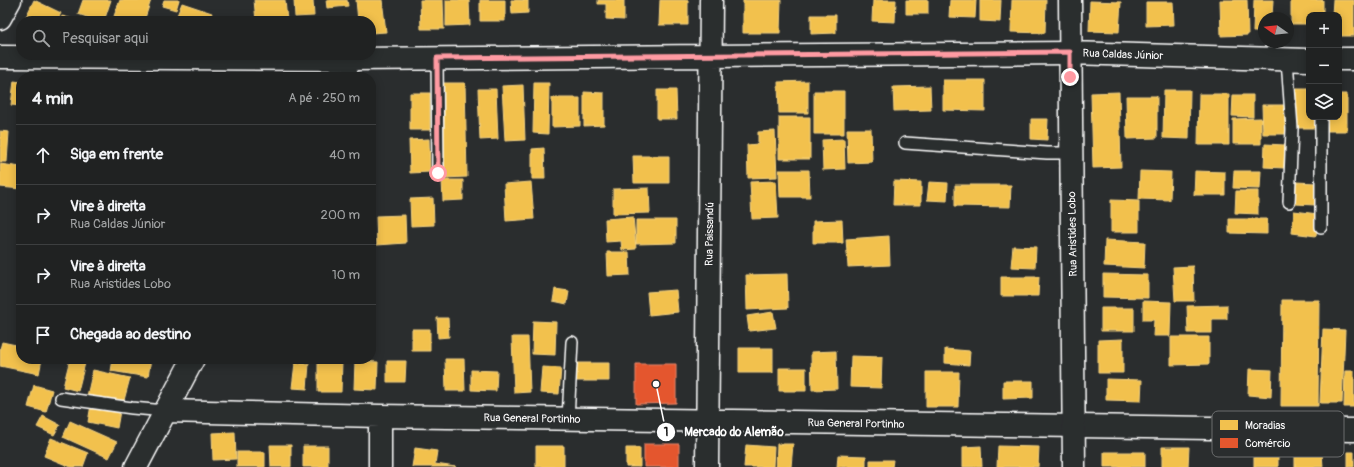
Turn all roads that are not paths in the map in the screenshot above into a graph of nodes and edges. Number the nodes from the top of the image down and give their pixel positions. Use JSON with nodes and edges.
{"nodes":[{"id":1,"x":10,"y":0,"type":"edge"},
{"id":2,"x":711,"y":0,"type":"edge"},
{"id":3,"x":1070,"y":0,"type":"edge"},
{"id":4,"x":0,"y":18,"type":"edge"},
{"id":5,"x":1070,"y":52,"type":"junction"},
{"id":6,"x":711,"y":56,"type":"junction"},
{"id":7,"x":0,"y":57,"type":"edge"},
{"id":8,"x":16,"y":58,"type":"edge"},
{"id":9,"x":437,"y":58,"type":"junction"},
{"id":10,"x":1342,"y":59,"type":"edge"},
{"id":11,"x":1354,"y":59,"type":"edge"},
{"id":12,"x":94,"y":60,"type":"edge"},
{"id":13,"x":1287,"y":60,"type":"junction"},
{"id":14,"x":1306,"y":60,"type":"edge"},
{"id":15,"x":346,"y":68,"type":"edge"},
{"id":16,"x":1321,"y":120,"type":"edge"},
{"id":17,"x":905,"y":143,"type":"dead end"},
{"id":18,"x":1071,"y":154,"type":"junction"},
{"id":19,"x":438,"y":173,"type":"dead end"},
{"id":20,"x":1289,"y":202,"type":"dead end"},
{"id":21,"x":1321,"y":227,"type":"dead end"},
{"id":22,"x":572,"y":342,"type":"dead end"},
{"id":23,"x":190,"y":364,"type":"edge"},
{"id":24,"x":62,"y":398,"type":"dead end"},
{"id":25,"x":165,"y":411,"type":"junction"},
{"id":26,"x":380,"y":416,"type":"junction"},
{"id":27,"x":568,"y":419,"type":"junction"},
{"id":28,"x":707,"y":421,"type":"junction"},
{"id":29,"x":1074,"y":426,"type":"junction"},
{"id":30,"x":1212,"y":428,"type":"edge"},
{"id":31,"x":1344,"y":430,"type":"edge"},
{"id":32,"x":1354,"y":430,"type":"edge"},
{"id":33,"x":136,"y":467,"type":"edge"},
{"id":34,"x":380,"y":467,"type":"edge"},
{"id":35,"x":707,"y":467,"type":"edge"},
{"id":36,"x":1074,"y":467,"type":"edge"}],
"edges":[{"from":1,"to":4,"type":"street"},
{"from":2,"to":6,"type":"street","name":"Rua Paissandú"},
{"from":3,"to":5,"type":"street","name":"Rua Aristides Lobo"},
{"from":5,"to":6,"type":"street","name":"Rua Caldas Júnior"},
{"from":5,"to":13,"type":"street","name":"Rua Caldas Júnior"},
{"from":5,"to":18,"type":"street","name":"Rua Aristides Lobo"},
{"from":6,"to":9,"type":"street","name":"Rua Caldas Júnior"},
{"from":6,"to":28,"type":"street","name":"Rua Paissandú"},
{"from":7,"to":8,"type":"street","name":"Rua Caldas Júnior"},
{"from":9,"to":15,"type":"street","name":"Rua Caldas Júnior"},
{"from":9,"to":19,"type":"lane"},
{"from":10,"to":11,"type":"street"},
{"from":12,"to":15,"type":"street","name":"Rua Caldas Júnior"},
{"from":13,"to":14,"type":"street","name":"Rua Caldas Júnior"},
{"from":13,"to":20,"type":"lane"},
{"from":16,"to":21,"type":"lane"},
{"from":17,"to":18,"type":"lane"},
{"from":18,"to":29,"type":"street","name":"Rua Aristides Lobo"},
{"from":22,"to":27,"type":"lane"},
{"from":23,"to":25,"type":"street"},
{"from":24,"to":25,"type":"lane"},
{"from":25,"to":26,"type":"street","name":"Rua General Portinho"},
{"from":25,"to":33,"type":"street"},
{"from":26,"to":27,"type":"street","name":"Rua General Portinho"},
{"from":26,"to":34,"type":"street"},
{"from":27,"to":28,"type":"street","name":"Rua General Portinho"},
{"from":28,"to":29,"type":"street","name":"Rua General Portinho"},
{"from":28,"to":35,"type":"street","name":"Rua Paissandú"},
{"from":29,"to":30,"type":"street","name":"Rua General Portinho"},
{"from":29,"to":36,"type":"street","name":"Rua Aristides Lobo"},
{"from":31,"to":32,"type":"street","name":"Rua General Portinho"}]}
